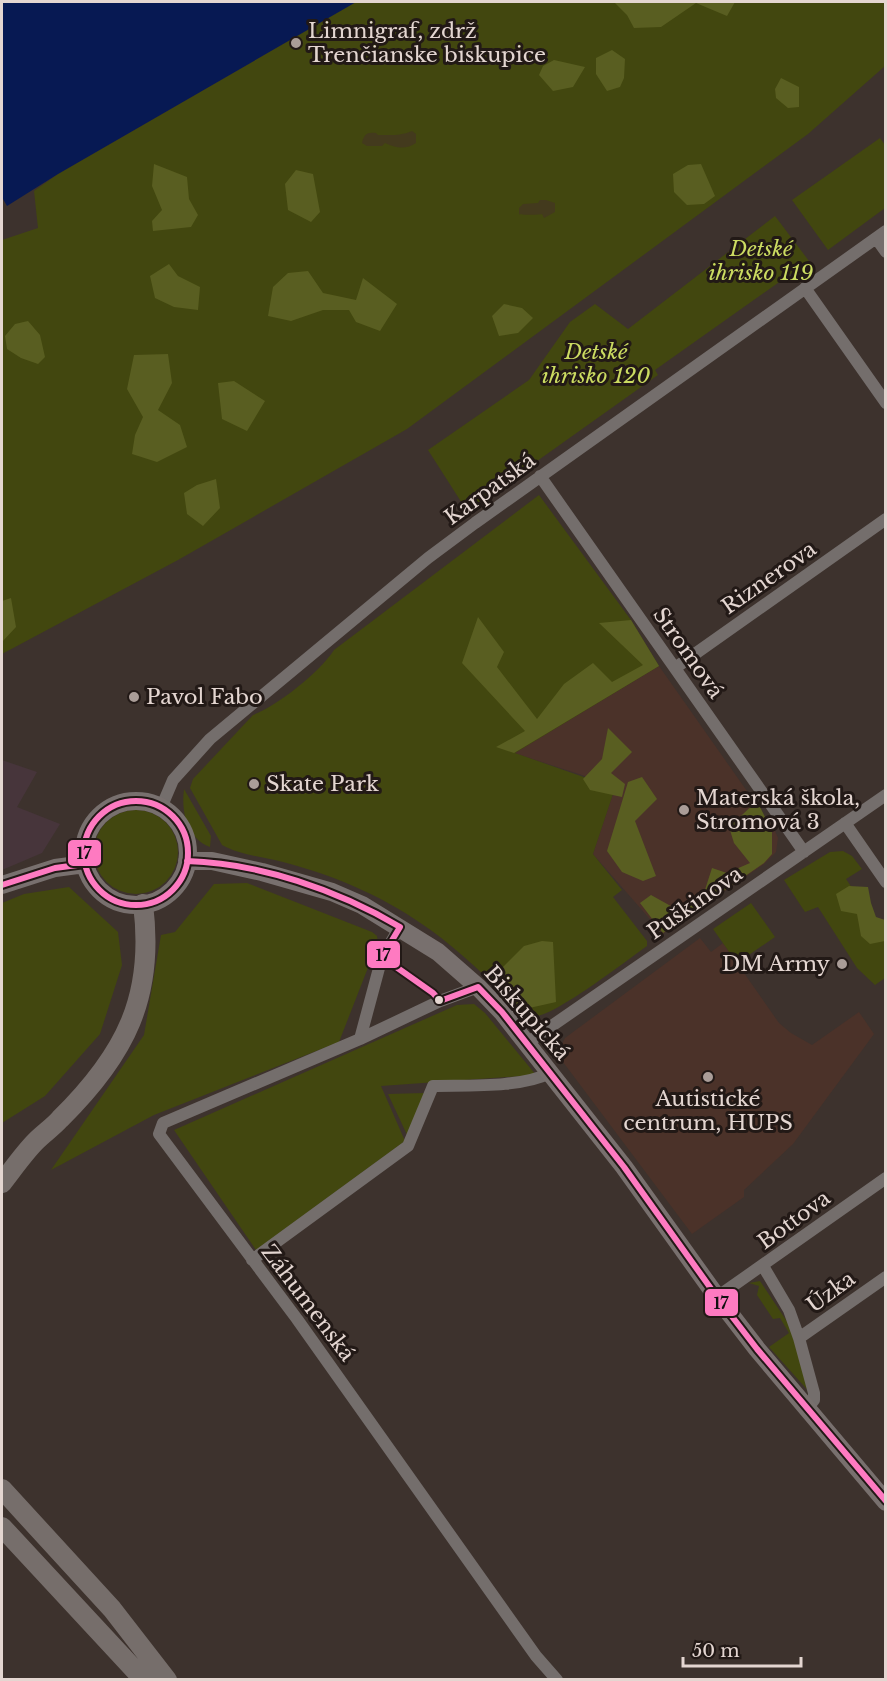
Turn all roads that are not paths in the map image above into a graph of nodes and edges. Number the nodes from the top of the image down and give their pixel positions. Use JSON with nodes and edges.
{"nodes":[{"id":1,"x":881,"y":235,"type":"edge"},
{"id":2,"x":885,"y":252,"type":"edge"},
{"id":3,"x":805,"y":288,"type":"junction"},
{"id":4,"x":885,"y":402,"type":"edge"},
{"id":5,"x":540,"y":476,"type":"junction"},
{"id":6,"x":885,"y":519,"type":"edge"},
{"id":7,"x":675,"y":668,"type":"junction"},
{"id":8,"x":885,"y":795,"type":"edge"},
{"id":9,"x":161,"y":807,"type":"junction"},
{"id":10,"x":845,"y":823,"type":"junction"},
{"id":11,"x":804,"y":852,"type":"junction"},
{"id":12,"x":187,"y":861,"type":"junction"},
{"id":13,"x":85,"y":864,"type":"junction"},
{"id":14,"x":885,"y":882,"type":"edge"},
{"id":15,"x":2,"y":885,"type":"edge"},
{"id":16,"x":143,"y":904,"type":"junction"},
{"id":17,"x":400,"y":927,"type":"junction"},
{"id":18,"x":478,"y":987,"type":"junction"},
{"id":19,"x":360,"y":1039,"type":"junction"},
{"id":20,"x":527,"y":1043,"type":"junction"},
{"id":21,"x":550,"y":1073,"type":"junction"},
{"id":22,"x":35,"y":1142,"type":"junction"},
{"id":23,"x":2,"y":1161,"type":"edge"},
{"id":24,"x":885,"y":1178,"type":"edge"},
{"id":25,"x":2,"y":1183,"type":"edge"},
{"id":26,"x":252,"y":1260,"type":"junction"},
{"id":27,"x":763,"y":1266,"type":"junction"},
{"id":28,"x":885,"y":1277,"type":"edge"},
{"id":29,"x":717,"y":1297,"type":"junction"},
{"id":30,"x":799,"y":1338,"type":"junction"},
{"id":31,"x":808,"y":1408,"type":"junction"},
{"id":32,"x":2,"y":1490,"type":"edge"},
{"id":33,"x":885,"y":1502,"type":"edge"},
{"id":34,"x":2,"y":1509,"type":"edge"},
{"id":35,"x":2,"y":1527,"type":"edge"},
{"id":36,"x":144,"y":1680,"type":"edge"},
{"id":37,"x":161,"y":1680,"type":"edge"},
{"id":38,"x":166,"y":1680,"type":"edge"},
{"id":39,"x":557,"y":1680,"type":"edge"}],
"edges":[{"from":1,"to":2,"type":"street","name":"Karpatská"},
{"from":1,"to":3,"type":"street","name":"Karpatská"},
{"from":3,"to":4,"type":"street"},
{"from":3,"to":5,"type":"street","name":"Karpatská"},
{"from":5,"to":7,"type":"street","name":"Stromová"},
{"from":5,"to":9,"type":"street","name":"Karpatská"},
{"from":6,"to":7,"type":"street","name":"Riznerova"},
{"from":7,"to":11,"type":"street","name":"Stromová"},
{"from":8,"to":10,"type":"street","name":"Puškinova"},
{"from":9,"to":12,"type":"street"},
{"from":9,"to":13,"type":"street"},
{"from":10,"to":11,"type":"street","name":"Puškinova"},
{"from":10,"to":14,"type":"street"},
{"from":11,"to":20,"type":"street","name":"Puškinova"},
{"from":12,"to":16,"type":"street"},
{"from":12,"to":17,"type":"street","name":"Biskupická"},
{"from":13,"to":15,"type":"street"},
{"from":13,"to":16,"type":"street"},
{"from":16,"to":22,"type":"main road"},
{"from":17,"to":18,"type":"street","name":"Biskupická"},
{"from":17,"to":19,"type":"street"},
{"from":18,"to":19,"type":"street","name":"Záhumenská"},
{"from":18,"to":20,"type":"street","name":"Biskupická"},
{"from":19,"to":26,"type":"street","name":"Záhumenská"},
{"from":20,"to":21,"type":"street","name":"Biskupická"},
{"from":21,"to":26,"type":"street"},
{"from":21,"to":29,"type":"street","name":"Biskupická"},
{"from":22,"to":23,"type":"main road"},
{"from":22,"to":25,"type":"main road"},
{"from":24,"to":27,"type":"street","name":"Bottova"},
{"from":26,"to":39,"type":"street","name":"Záhumenská"},
{"from":27,"to":29,"type":"street"},
{"from":27,"to":30,"type":"street","name":"Bottova"},
{"from":28,"to":30,"type":"street","name":"Úzka"},
{"from":29,"to":31,"type":"street","name":"Biskupická"},
{"from":30,"to":31,"type":"street","name":"Bottova"},
{"from":31,"to":33,"type":"street","name":"Biskupická"},
{"from":32,"to":38,"type":"main road"},
{"from":34,"to":37,"type":"main road"},
{"from":35,"to":36,"type":"main road"}]}
